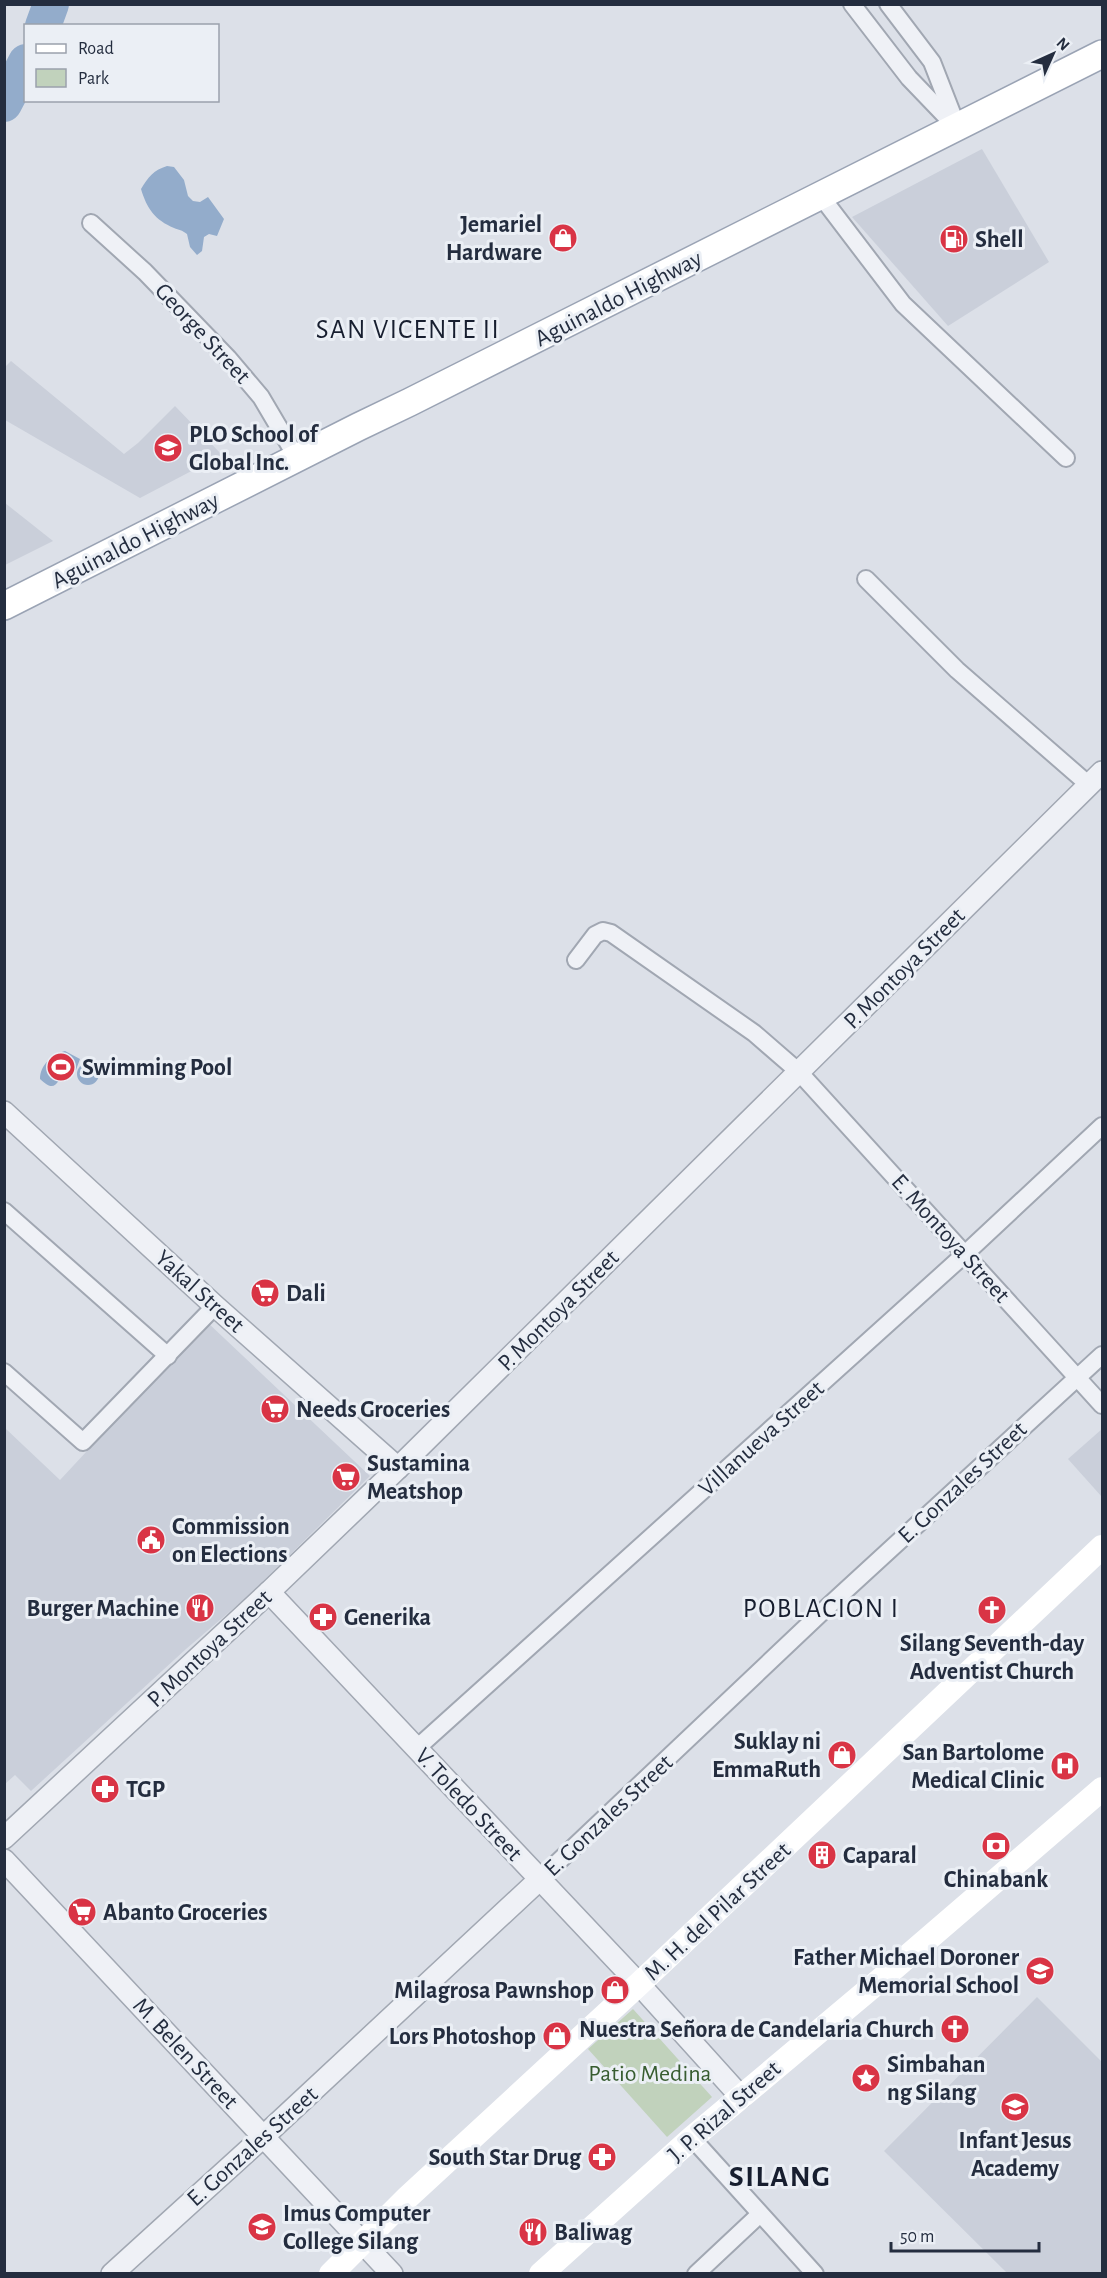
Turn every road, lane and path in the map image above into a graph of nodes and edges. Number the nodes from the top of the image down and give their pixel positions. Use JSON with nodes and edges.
{"nodes":[{"id":1,"x":852,"y":4,"type":"edge"},
{"id":2,"x":888,"y":4,"type":"edge"},
{"id":3,"x":1102,"y":54,"type":"edge"},
{"id":4,"x":957,"y":128,"type":"junction"},
{"id":5,"x":820,"y":195,"type":"junction"},
{"id":6,"x":91,"y":223,"type":"dead end"},
{"id":7,"x":297,"y":458,"type":"junction"},
{"id":8,"x":1066,"y":458,"type":"dead end"},
{"id":9,"x":866,"y":579,"type":"dead end"},
{"id":10,"x":4,"y":606,"type":"edge"},
{"id":11,"x":1096,"y":778,"type":"edge"},
{"id":12,"x":576,"y":960,"type":"dead end"},
{"id":13,"x":798,"y":1072,"type":"junction"},
{"id":14,"x":4,"y":1112,"type":"edge"},
{"id":15,"x":1102,"y":1126,"type":"edge"},
{"id":16,"x":4,"y":1211,"type":"edge"},
{"id":17,"x":965,"y":1254,"type":"junction"},
{"id":18,"x":215,"y":1306,"type":"junction"},
{"id":19,"x":1102,"y":1355,"type":"edge"},
{"id":20,"x":168,"y":1356,"type":"junction"},
{"id":21,"x":4,"y":1372,"type":"edge"},
{"id":22,"x":1078,"y":1377,"type":"junction"},
{"id":23,"x":1102,"y":1405,"type":"edge"},
{"id":24,"x":398,"y":1468,"type":"junction"},
{"id":25,"x":1102,"y":1547,"type":"edge"},
{"id":26,"x":269,"y":1592,"type":"junction"},
{"id":27,"x":417,"y":1748,"type":"junction"},
{"id":28,"x":1102,"y":1789,"type":"edge"},
{"id":29,"x":4,"y":1838,"type":"edge"},
{"id":30,"x":4,"y":1860,"type":"edge"},
{"id":31,"x":540,"y":1879,"type":"junction"},
{"id":32,"x":639,"y":1984,"type":"junction"},
{"id":33,"x":741,"y":2097,"type":"junction"},
{"id":34,"x":264,"y":2136,"type":"junction"},
{"id":35,"x":692,"y":2138,"type":"junction"},
{"id":36,"x":759,"y":2214,"type":"junction"},
{"id":37,"x":362,"y":2243,"type":"junction"},
{"id":38,"x":112,"y":2274,"type":"edge"},
{"id":39,"x":331,"y":2274,"type":"edge"},
{"id":40,"x":392,"y":2274,"type":"edge"},
{"id":41,"x":541,"y":2274,"type":"edge"},
{"id":42,"x":696,"y":2274,"type":"edge"},
{"id":43,"x":815,"y":2274,"type":"edge"}],
"edges":[{"from":1,"to":4,"type":"street"},
{"from":2,"to":4,"type":"street"},
{"from":3,"to":4,"type":"main road","name":"Aguinaldo Highway"},
{"from":4,"to":5,"type":"main road","name":"Aguinaldo Highway"},
{"from":5,"to":7,"type":"main road","name":"Aguinaldo Highway"},
{"from":5,"to":8,"type":"street"},
{"from":6,"to":7,"type":"street","name":"George Street"},
{"from":7,"to":10,"type":"main road","name":"Aguinaldo Highway"},
{"from":9,"to":11,"type":"street"},
{"from":11,"to":13,"type":"street","name":"P. Montoya Street"},
{"from":12,"to":13,"type":"street","name":"E. Montoya Street"},
{"from":13,"to":17,"type":"street","name":"E. Montoya Street"},
{"from":13,"to":24,"type":"street","name":"P. Montoya Street"},
{"from":14,"to":18,"type":"street","name":"Yakal Street"},
{"from":15,"to":17,"type":"street","name":"Villanueva Street"},
{"from":16,"to":20,"type":"street"},
{"from":17,"to":22,"type":"street","name":"E. Montoya Street"},
{"from":17,"to":27,"type":"street","name":"Villanueva Street"},
{"from":18,"to":20,"type":"street"},
{"from":18,"to":24,"type":"street","name":"Yakal Street"},
{"from":19,"to":22,"type":"street","name":"E. Gonzales Street"},
{"from":20,"to":21,"type":"street"},
{"from":22,"to":23,"type":"street","name":"E. Montoya Street"},
{"from":22,"to":31,"type":"street","name":"E. Gonzales Street"},
{"from":24,"to":26,"type":"street","name":"P. Montoya Street"},
{"from":25,"to":32,"type":"main road","name":"M. H. del Pilar Street"},
{"from":26,"to":27,"type":"street","name":"V. Toledo Street"},
{"from":26,"to":29,"type":"street","name":"P. Montoya Street"},
{"from":27,"to":31,"type":"street","name":"V. Toledo Street"},
{"from":28,"to":33,"type":"main road","name":"J. P. Rizal Street"},
{"from":30,"to":34,"type":"street","name":"M. Belen Street"},
{"from":31,"to":32,"type":"street","name":"V. Toledo Street"},
{"from":31,"to":34,"type":"street","name":"E. Gonzales Street"},
{"from":32,"to":33,"type":"street","name":"V. Toledo Street"},
{"from":32,"to":37,"type":"main road","name":"M. H. del Pilar Street"},
{"from":33,"to":35,"type":"main road","name":"J. P. Rizal Street"},
{"from":34,"to":37,"type":"street","name":"M. Belen Street"},
{"from":34,"to":38,"type":"street","name":"E. Gonzales Street"},
{"from":35,"to":36,"type":"street"},
{"from":35,"to":41,"type":"main road","name":"J. P. Rizal Street"},
{"from":36,"to":42,"type":"street"},
{"from":36,"to":43,"type":"street"},
{"from":37,"to":39,"type":"main road","name":"M. H. del Pilar Street"},
{"from":37,"to":40,"type":"street","name":"M. Belen Street"}]}
